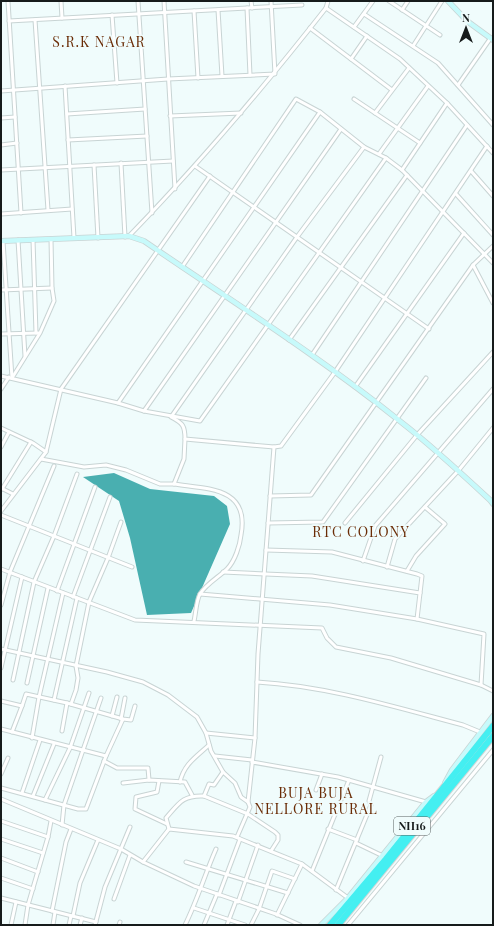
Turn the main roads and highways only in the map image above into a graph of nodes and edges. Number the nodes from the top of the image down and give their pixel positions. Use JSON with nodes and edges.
{"nodes":[{"id":1,"x":493,"y":726,"type":"edge"},
{"id":2,"x":493,"y":736,"type":"edge"},
{"id":3,"x":330,"y":925,"type":"edge"},
{"id":4,"x":338,"y":925,"type":"edge"}],
"edges":[{"from":1,"to":3,"type":"highway","number":"NH16"},
{"from":2,"to":4,"type":"highway","number":"NH16"}]}
